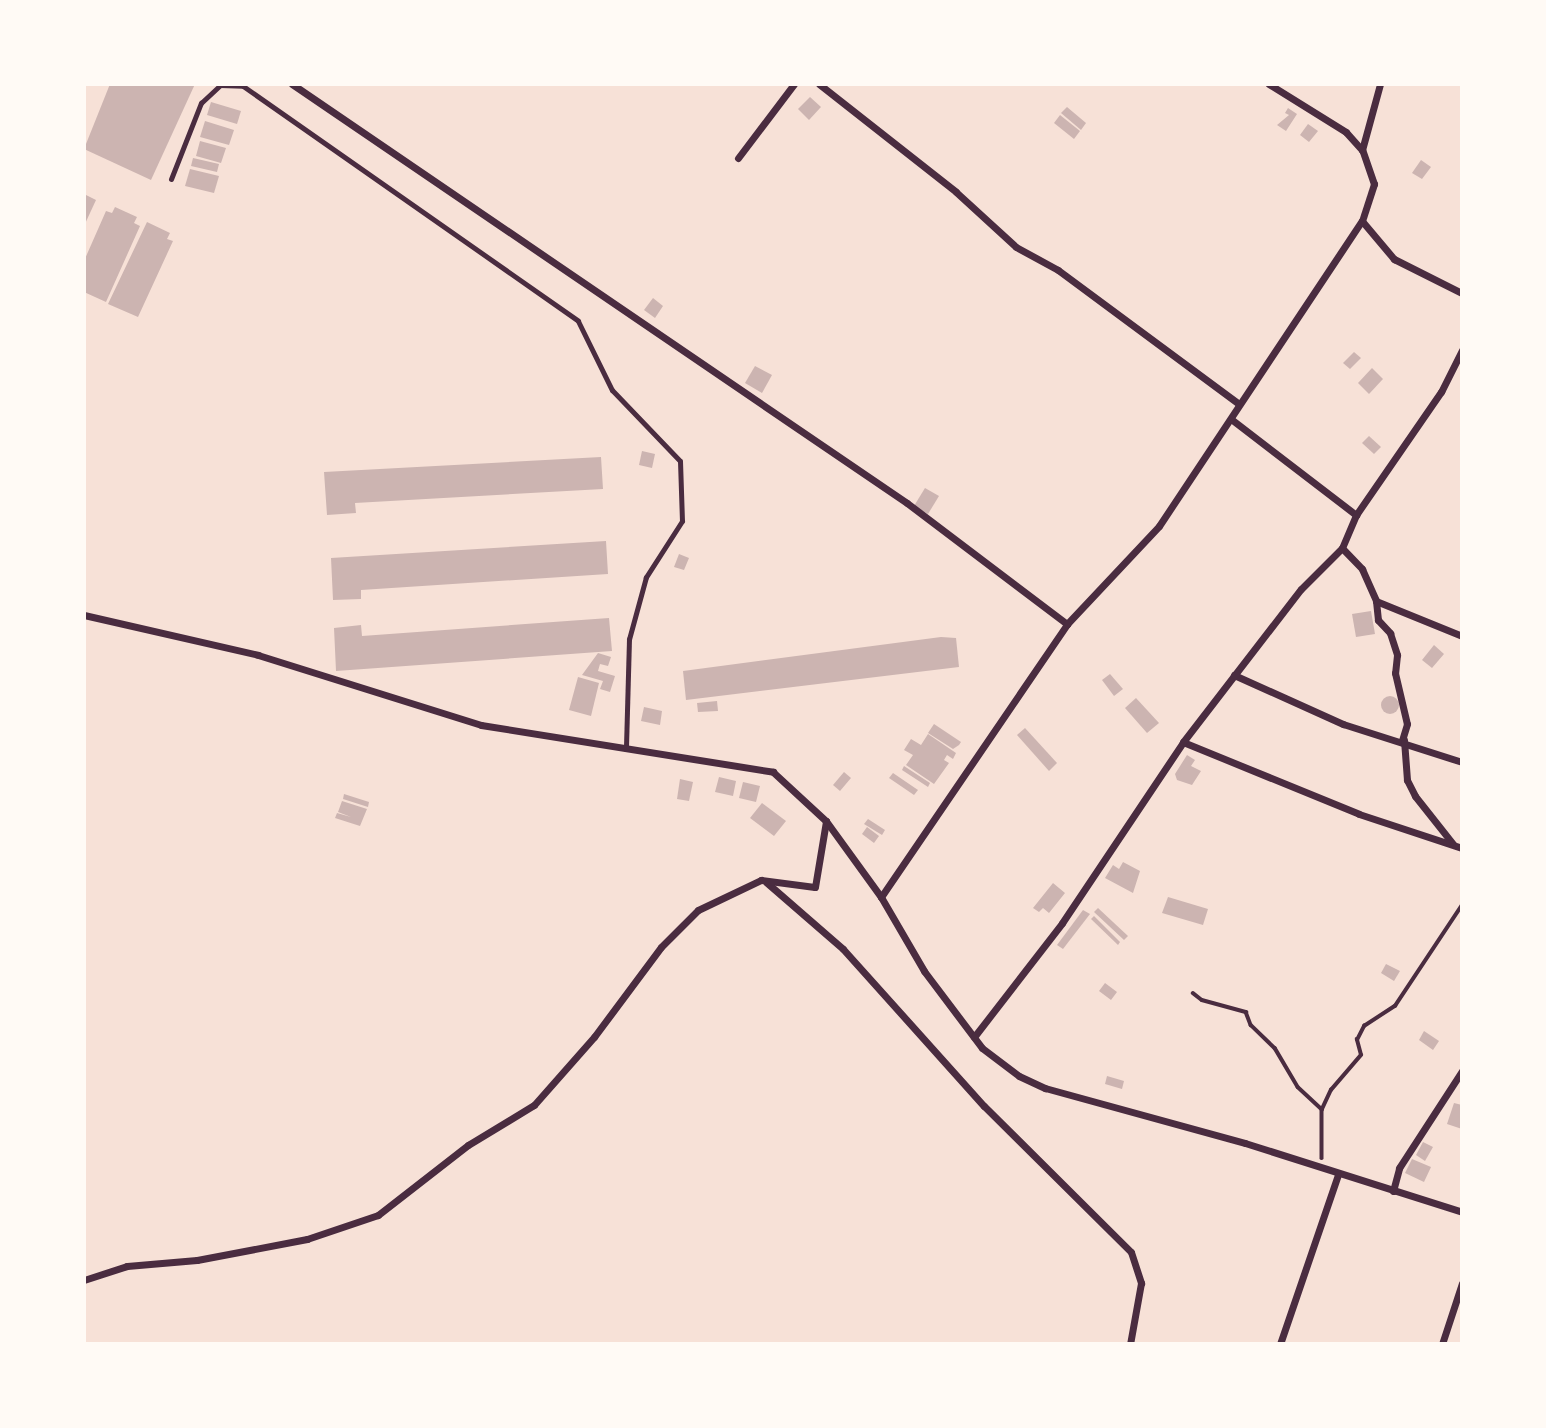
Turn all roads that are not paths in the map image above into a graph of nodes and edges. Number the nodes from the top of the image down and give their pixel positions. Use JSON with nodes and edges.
{"nodes":[{"id":1,"x":292,"y":84,"type":"edge"},
{"id":2,"x":794,"y":84,"type":"edge"},
{"id":3,"x":819,"y":84,"type":"edge"},
{"id":4,"x":1380,"y":84,"type":"edge"},
{"id":5,"x":235,"y":85,"type":"edge"},
{"id":6,"x":1271,"y":85,"type":"edge"},
{"id":7,"x":1362,"y":150,"type":"junction"},
{"id":8,"x":738,"y":158,"type":"dead end"},
{"id":9,"x":171,"y":179,"type":"dead end"},
{"id":10,"x":1362,"y":222,"type":"junction"},
{"id":11,"x":1462,"y":293,"type":"edge"},
{"id":12,"x":1462,"y":350,"type":"edge"},
{"id":13,"x":1239,"y":404,"type":"junction"},
{"id":14,"x":1231,"y":419,"type":"junction"},
{"id":15,"x":1356,"y":515,"type":"junction"},
{"id":16,"x":1342,"y":548,"type":"junction"},
{"id":17,"x":1376,"y":601,"type":"junction"},
{"id":18,"x":84,"y":615,"type":"edge"},
{"id":19,"x":1067,"y":624,"type":"junction"},
{"id":20,"x":1462,"y":636,"type":"edge"},
{"id":21,"x":1234,"y":675,"type":"junction"},
{"id":22,"x":1403,"y":740,"type":"junction"},
{"id":23,"x":1183,"y":742,"type":"junction"},
{"id":24,"x":626,"y":750,"type":"junction"},
{"id":25,"x":1462,"y":762,"type":"edge"},
{"id":26,"x":826,"y":821,"type":"junction"},
{"id":27,"x":1453,"y":844,"type":"junction"},
{"id":28,"x":1462,"y":848,"type":"edge"},
{"id":29,"x":766,"y":882,"type":"junction"},
{"id":30,"x":881,"y":897,"type":"junction"},
{"id":31,"x":974,"y":1037,"type":"junction"},
{"id":32,"x":1462,"y":1070,"type":"edge"},
{"id":33,"x":1338,"y":1175,"type":"junction"},
{"id":34,"x":1393,"y":1191,"type":"junction"},
{"id":35,"x":1462,"y":1212,"type":"edge"},
{"id":36,"x":84,"y":1280,"type":"edge"},
{"id":37,"x":1462,"y":1283,"type":"edge"},
{"id":38,"x":1130,"y":1344,"type":"edge"},
{"id":39,"x":1280,"y":1344,"type":"edge"},
{"id":40,"x":1441,"y":1344,"type":"edge"}],
"edges":[{"from":1,"to":19,"type":"street"},
{"from":2,"to":8,"type":"street"},
{"from":3,"to":13,"type":"street"},
{"from":4,"to":7,"type":"street"},
{"from":5,"to":9,"type":"lane"},
{"from":5,"to":24,"type":"lane"},
{"from":6,"to":7,"type":"street"},
{"from":7,"to":10,"type":"street"},
{"from":10,"to":11,"type":"street"},
{"from":10,"to":13,"type":"street"},
{"from":12,"to":15,"type":"street"},
{"from":13,"to":14,"type":"street"},
{"from":14,"to":15,"type":"street"},
{"from":14,"to":19,"type":"street"},
{"from":15,"to":16,"type":"street"},
{"from":16,"to":17,"type":"street"},
{"from":16,"to":21,"type":"street"},
{"from":17,"to":20,"type":"street"},
{"from":17,"to":22,"type":"street"},
{"from":18,"to":24,"type":"street"},
{"from":19,"to":30,"type":"street"},
{"from":21,"to":22,"type":"street"},
{"from":21,"to":23,"type":"street"},
{"from":22,"to":25,"type":"street"},
{"from":22,"to":27,"type":"street"},
{"from":23,"to":27,"type":"street"},
{"from":23,"to":31,"type":"street"},
{"from":24,"to":26,"type":"street"},
{"from":26,"to":29,"type":"street"},
{"from":26,"to":30,"type":"street"},
{"from":27,"to":28,"type":"street"},
{"from":29,"to":36,"type":"street"},
{"from":29,"to":38,"type":"street"},
{"from":30,"to":31,"type":"street"},
{"from":31,"to":33,"type":"street"},
{"from":32,"to":34,"type":"street"},
{"from":33,"to":34,"type":"street"},
{"from":33,"to":39,"type":"street"},
{"from":34,"to":35,"type":"street"},
{"from":37,"to":40,"type":"street"}]}
